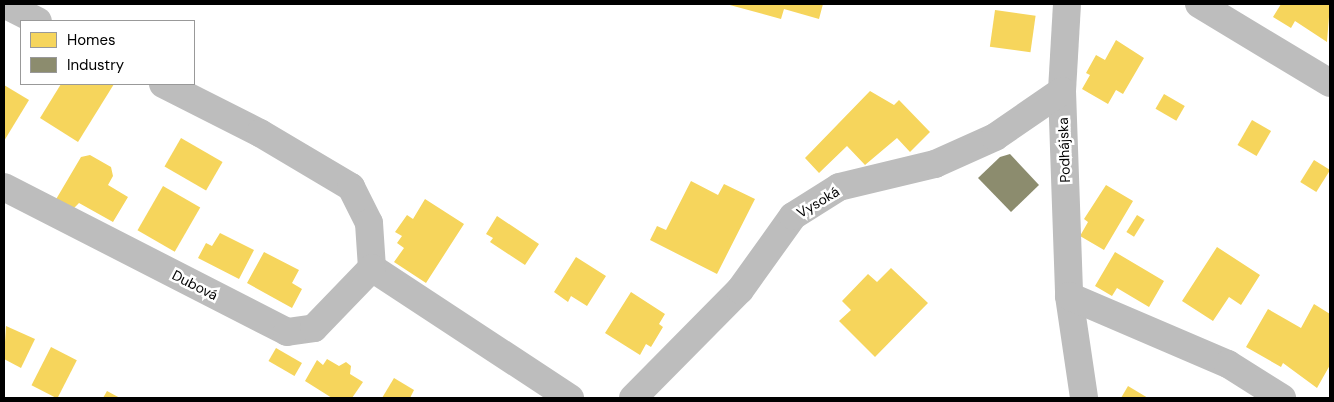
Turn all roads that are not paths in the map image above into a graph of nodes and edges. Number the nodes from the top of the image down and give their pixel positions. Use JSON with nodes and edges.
{"nodes":[{"id":1,"x":4,"y":4,"type":"edge"},
{"id":2,"x":1067,"y":4,"type":"edge"},
{"id":3,"x":1199,"y":4,"type":"edge"},
{"id":4,"x":36,"y":20,"type":"edge"},
{"id":5,"x":1330,"y":83,"type":"edge"},
{"id":6,"x":165,"y":85,"type":"edge"},
{"id":7,"x":1062,"y":91,"type":"junction"},
{"id":8,"x":4,"y":187,"type":"edge"},
{"id":9,"x":372,"y":268,"type":"junction"},
{"id":10,"x":1069,"y":296,"type":"junction"},
{"id":11,"x":570,"y":398,"type":"edge"},
{"id":12,"x":633,"y":398,"type":"edge"},
{"id":13,"x":1084,"y":398,"type":"edge"},
{"id":14,"x":1282,"y":398,"type":"edge"}],
"edges":[{"from":1,"to":4,"type":"street"},
{"from":2,"to":7,"type":"street","name":"Podhájska"},
{"from":3,"to":5,"type":"street"},
{"from":6,"to":9,"type":"street"},
{"from":7,"to":10,"type":"street","name":"Podhájska"},
{"from":7,"to":12,"type":"street","name":"Vysoká"},
{"from":8,"to":9,"type":"street","name":"Dubová"},
{"from":9,"to":11,"type":"street"},
{"from":10,"to":13,"type":"street","name":"Podhájska"},
{"from":10,"to":14,"type":"street"}]}
